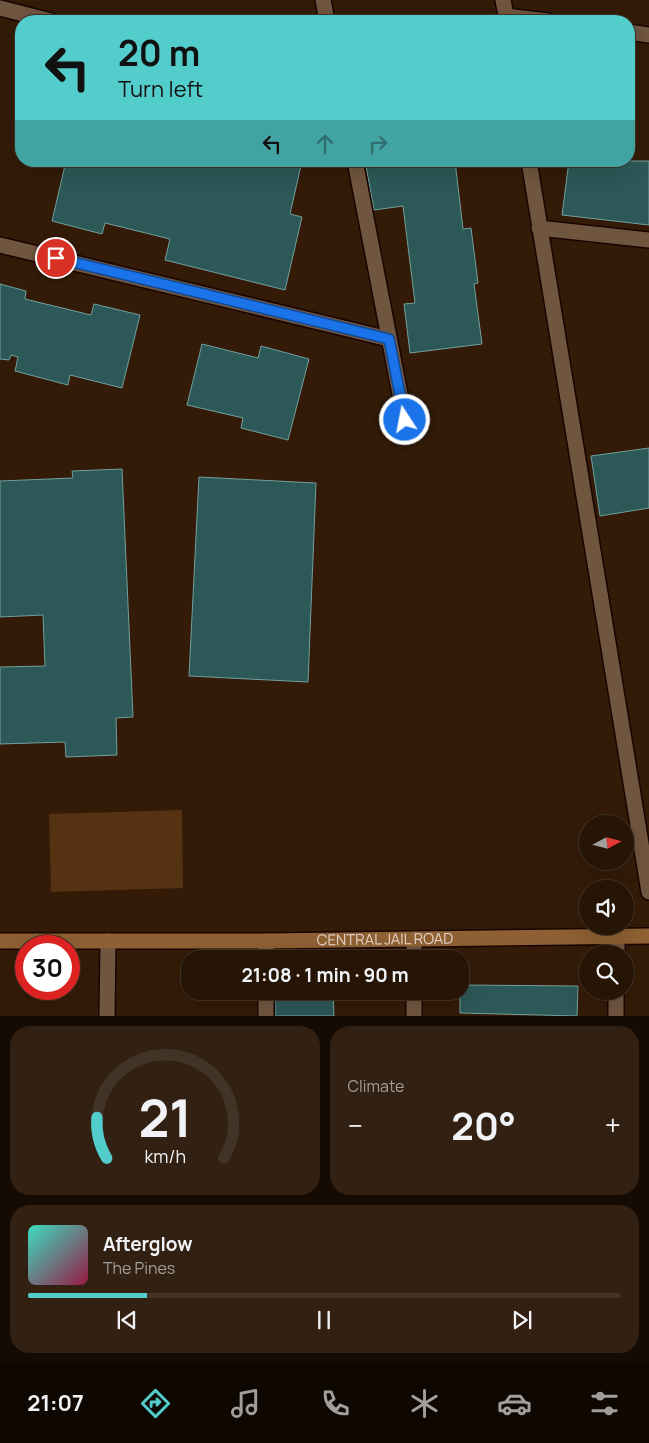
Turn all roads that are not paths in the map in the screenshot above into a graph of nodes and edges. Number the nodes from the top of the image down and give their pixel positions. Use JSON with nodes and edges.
{"nodes":[{"id":1,"x":323,"y":0,"type":"edge"},
{"id":2,"x":503,"y":0,"type":"edge"},
{"id":3,"x":0,"y":8,"type":"edge"},
{"id":4,"x":27,"y":15,"type":"edge"},
{"id":5,"x":326,"y":15,"type":"edge"},
{"id":6,"x":506,"y":15,"type":"edge"},
{"id":7,"x":635,"y":33,"type":"edge"},
{"id":8,"x":649,"y":35,"type":"edge"},
{"id":9,"x":356,"y":167,"type":"edge"},
{"id":10,"x":530,"y":167,"type":"edge"},
{"id":11,"x":539,"y":228,"type":"junction"},
{"id":12,"x":649,"y":240,"type":"edge"},
{"id":13,"x":0,"y":245,"type":"edge"},
{"id":14,"x":389,"y":339,"type":"junction"},
{"id":15,"x":405,"y":420,"type":"dead end"},
{"id":16,"x":649,"y":892,"type":"edge"},
{"id":17,"x":617,"y":935,"type":"junction"},
{"id":18,"x":649,"y":936,"type":"edge"},
{"id":19,"x":414,"y":939,"type":"junction"},
{"id":20,"x":0,"y":941,"type":"edge"},
{"id":21,"x":108,"y":941,"type":"junction"},
{"id":22,"x":266,"y":941,"type":"junction"},
{"id":23,"x":616,"y":945,"type":"edge"},
{"id":24,"x":266,"y":950,"type":"edge"},
{"id":25,"x":414,"y":950,"type":"edge"},
{"id":26,"x":266,"y":1000,"type":"edge"},
{"id":27,"x":414,"y":1000,"type":"edge"},
{"id":28,"x":616,"y":1000,"type":"edge"},
{"id":29,"x":107,"y":1016,"type":"edge"},
{"id":30,"x":266,"y":1016,"type":"edge"},
{"id":31,"x":414,"y":1016,"type":"edge"},
{"id":32,"x":616,"y":1016,"type":"edge"}],
"edges":[{"from":1,"to":5,"type":"street"},
{"from":2,"to":6,"type":"street"},
{"from":3,"to":4,"type":"street"},
{"from":7,"to":8,"type":"street"},
{"from":9,"to":14,"type":"street"},
{"from":10,"to":11,"type":"street"},
{"from":11,"to":12,"type":"street"},
{"from":11,"to":16,"type":"street"},
{"from":13,"to":14,"type":"street"},
{"from":14,"to":15,"type":"street"},
{"from":17,"to":18,"type":"main road","name":"CENTRAL JAIL ROAD"},
{"from":17,"to":19,"type":"main road","name":"CENTRAL JAIL ROAD"},
{"from":17,"to":23,"type":"street"},
{"from":19,"to":22,"type":"main road","name":"CENTRAL JAIL ROAD"},
{"from":19,"to":25,"type":"street"},
{"from":20,"to":21,"type":"main road","name":"CENTRAL JAIL ROAD"},
{"from":21,"to":22,"type":"main road","name":"CENTRAL JAIL ROAD"},
{"from":21,"to":29,"type":"street"},
{"from":22,"to":24,"type":"street"},
{"from":26,"to":30,"type":"street"},
{"from":27,"to":31,"type":"street"},
{"from":28,"to":32,"type":"street"}]}
